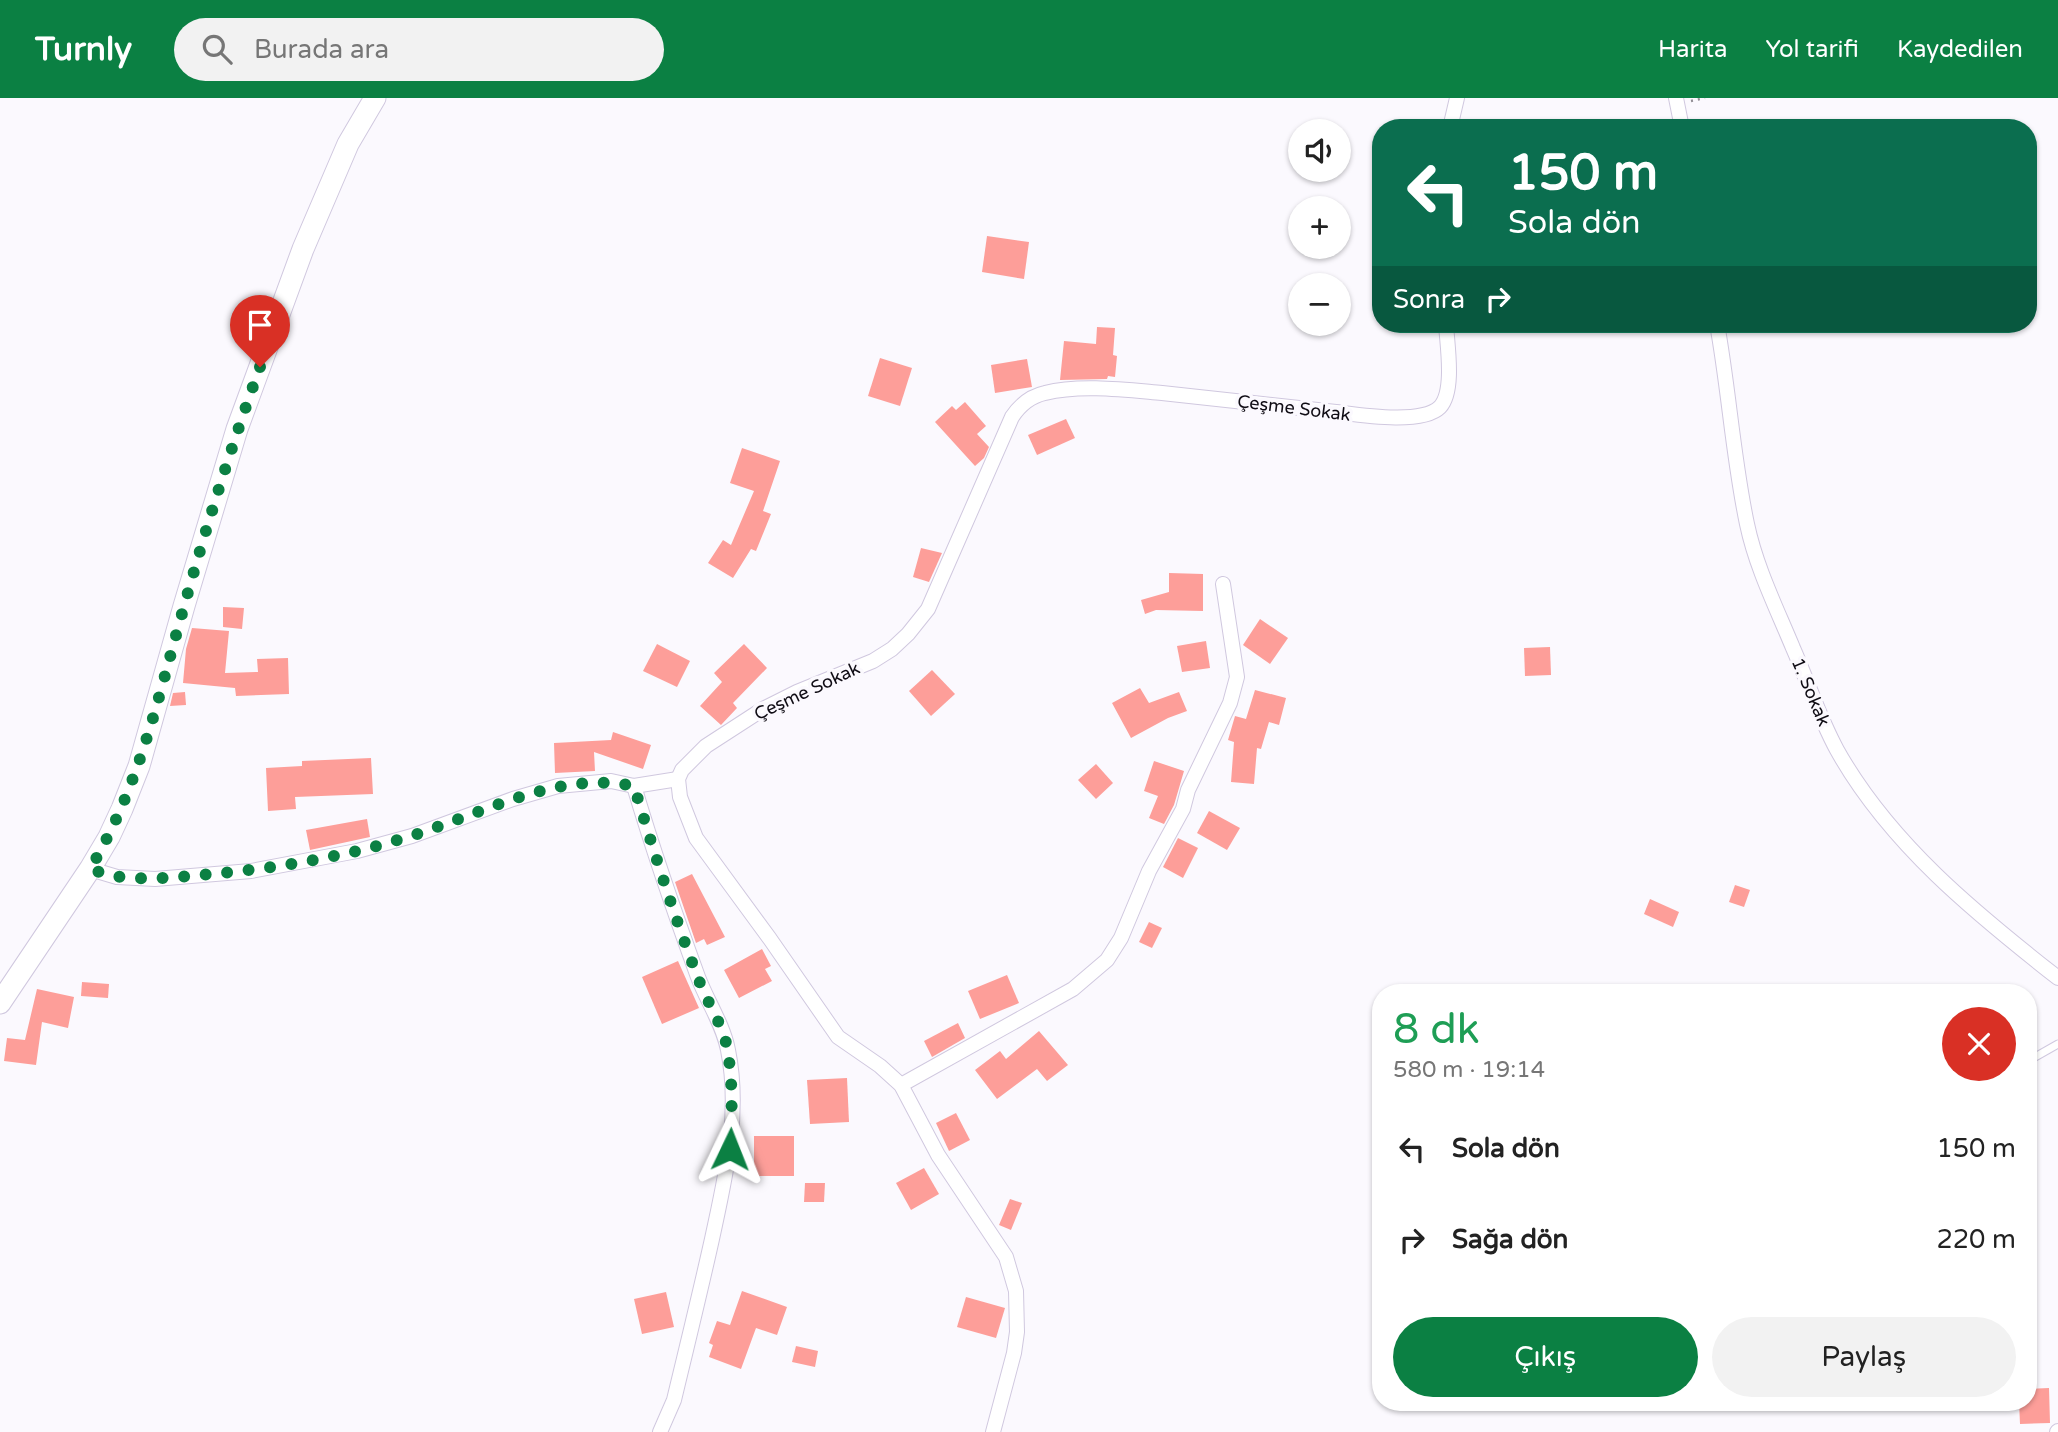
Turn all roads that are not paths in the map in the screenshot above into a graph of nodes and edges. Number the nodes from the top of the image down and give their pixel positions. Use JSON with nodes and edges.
{"nodes":[{"id":1,"x":375,"y":98,"type":"edge"},
{"id":2,"x":1457,"y":98,"type":"edge"},
{"id":3,"x":1676,"y":98,"type":"edge"},
{"id":4,"x":1452,"y":119,"type":"edge"},
{"id":5,"x":1680,"y":119,"type":"edge"},
{"id":6,"x":1446,"y":333,"type":"edge"},
{"id":7,"x":1718,"y":333,"type":"edge"},
{"id":8,"x":1223,"y":584,"type":"dead end"},
{"id":9,"x":678,"y":779,"type":"junction"},
{"id":10,"x":634,"y":786,"type":"junction"},
{"id":11,"x":90,"y":869,"type":"junction"},
{"id":12,"x":2058,"y":978,"type":"edge"},
{"id":13,"x":0,"y":1003,"type":"edge"},
{"id":14,"x":2058,"y":1044,"type":"edge"},
{"id":15,"x":2037,"y":1056,"type":"edge"},
{"id":16,"x":901,"y":1085,"type":"junction"},
{"id":17,"x":660,"y":1432,"type":"edge"},
{"id":18,"x":993,"y":1432,"type":"edge"}],
"edges":[{"from":1,"to":11,"type":"street"},
{"from":2,"to":4,"type":"street"},
{"from":3,"to":5,"type":"street"},
{"from":6,"to":9,"type":"street","name":"Çeşme Sokak"},
{"from":7,"to":12,"type":"street","name":"1. Sokak"},
{"from":8,"to":16,"type":"street"},
{"from":9,"to":10,"type":"street"},
{"from":9,"to":16,"type":"street"},
{"from":10,"to":11,"type":"street"},
{"from":10,"to":17,"type":"street"},
{"from":11,"to":13,"type":"street"},
{"from":14,"to":15,"type":"lane"},
{"from":16,"to":18,"type":"street"}]}
